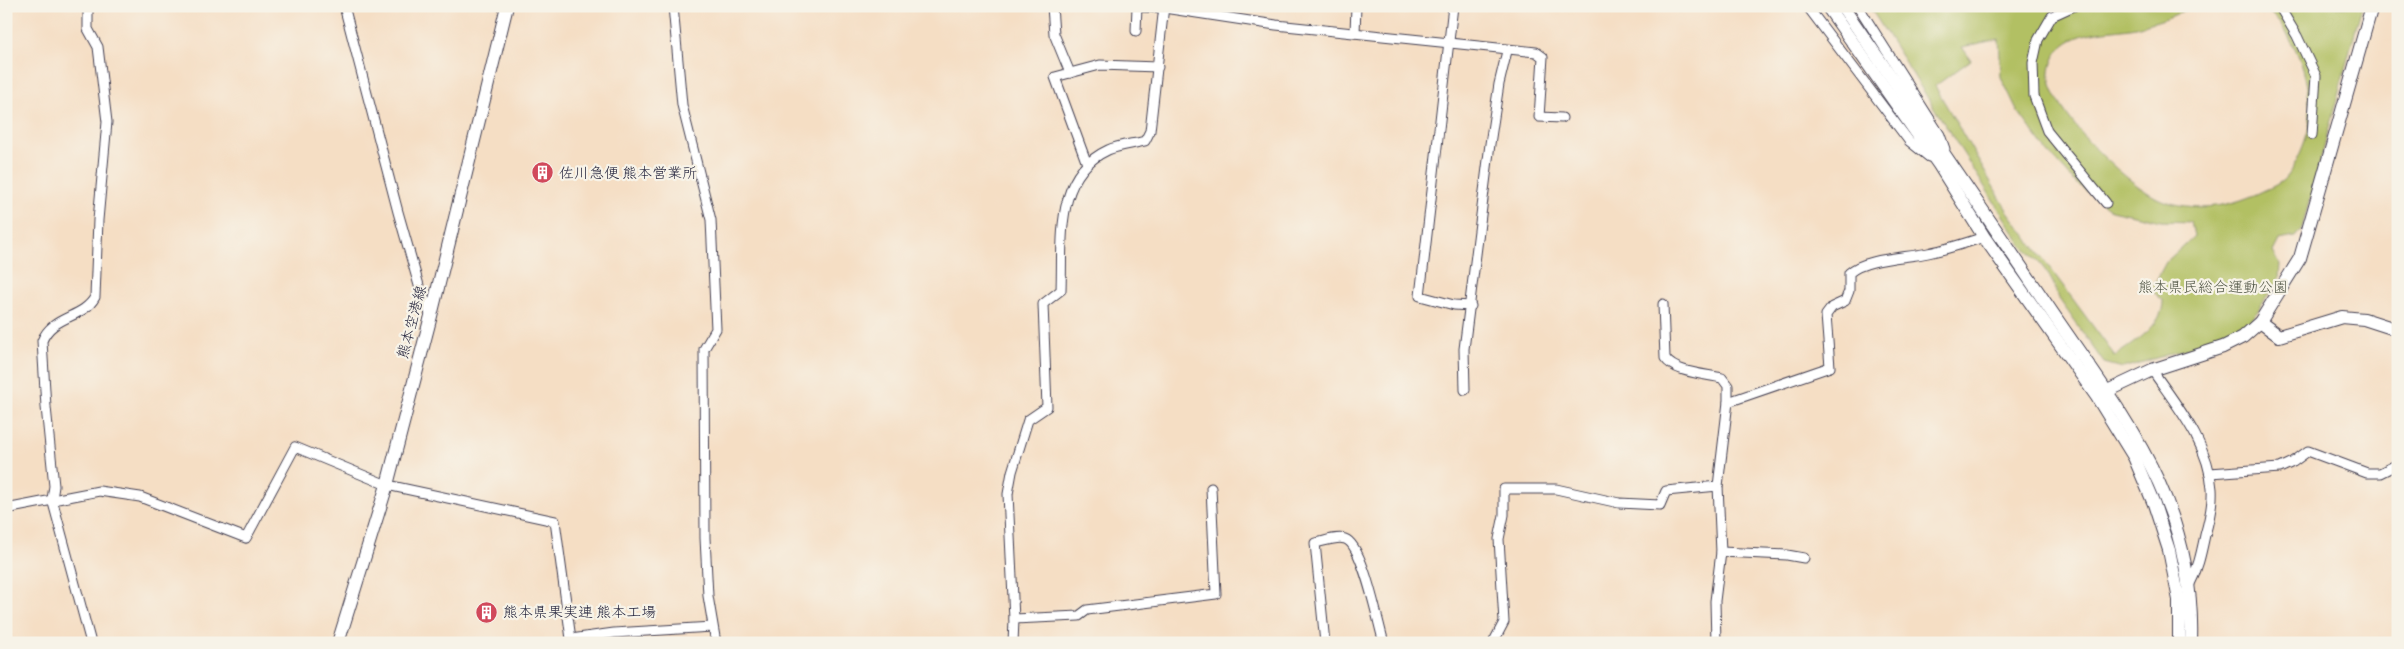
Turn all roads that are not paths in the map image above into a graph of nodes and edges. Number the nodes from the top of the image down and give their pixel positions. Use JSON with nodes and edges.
{"nodes":[{"id":1,"x":88,"y":6,"type":"edge"},
{"id":2,"x":344,"y":6,"type":"edge"},
{"id":3,"x":507,"y":6,"type":"edge"},
{"id":4,"x":673,"y":6,"type":"edge"},
{"id":5,"x":1052,"y":6,"type":"edge"},
{"id":6,"x":1356,"y":6,"type":"edge"},
{"id":7,"x":1453,"y":6,"type":"edge"},
{"id":8,"x":1807,"y":6,"type":"edge"},
{"id":9,"x":1827,"y":6,"type":"edge"},
{"id":10,"x":1842,"y":6,"type":"edge"},
{"id":11,"x":1858,"y":6,"type":"edge"},
{"id":12,"x":2074,"y":6,"type":"edge"},
{"id":13,"x":2279,"y":6,"type":"edge"},
{"id":14,"x":2372,"y":6,"type":"edge"},
{"id":15,"x":1164,"y":7,"type":"edge"},
{"id":16,"x":1136,"y":30,"type":"dead end"},
{"id":17,"x":1355,"y":33,"type":"junction"},
{"id":18,"x":1448,"y":44,"type":"junction"},
{"id":19,"x":1507,"y":51,"type":"junction"},
{"id":20,"x":1158,"y":66,"type":"junction"},
{"id":21,"x":1070,"y":73,"type":"junction"},
{"id":22,"x":1562,"y":118,"type":"dead end"},
{"id":23,"x":2312,"y":135,"type":"dead end"},
{"id":24,"x":1943,"y":161,"type":"junction"},
{"id":25,"x":1086,"y":164,"type":"junction"},
{"id":26,"x":2106,"y":203,"type":"dead end"},
{"id":27,"x":1984,"y":238,"type":"junction"},
{"id":28,"x":1663,"y":304,"type":"dead end"},
{"id":29,"x":1471,"y":306,"type":"junction"},
{"id":30,"x":431,"y":316,"type":"junction"},
{"id":31,"x":2260,"y":322,"type":"junction"},
{"id":32,"x":2398,"y":329,"type":"edge"},
{"id":33,"x":2152,"y":370,"type":"junction"},
{"id":34,"x":1465,"y":390,"type":"dead end"},
{"id":35,"x":2102,"y":394,"type":"junction"},
{"id":36,"x":1728,"y":402,"type":"junction"},
{"id":37,"x":2398,"y":464,"type":"edge"},
{"id":38,"x":2210,"y":473,"type":"junction"},
{"id":39,"x":387,"y":485,"type":"junction"},
{"id":40,"x":1718,"y":486,"type":"junction"},
{"id":41,"x":1211,"y":488,"type":"dead end"},
{"id":42,"x":52,"y":499,"type":"junction"},
{"id":43,"x":6,"y":509,"type":"edge"},
{"id":44,"x":1721,"y":552,"type":"junction"},
{"id":45,"x":1804,"y":558,"type":"dead end"},
{"id":46,"x":2189,"y":586,"type":"junction"},
{"id":47,"x":1014,"y":619,"type":"junction"},
{"id":48,"x":712,"y":627,"type":"junction"},
{"id":49,"x":91,"y":643,"type":"edge"},
{"id":50,"x":338,"y":643,"type":"edge"},
{"id":51,"x":716,"y":643,"type":"edge"},
{"id":52,"x":1013,"y":643,"type":"edge"},
{"id":53,"x":1326,"y":643,"type":"edge"},
{"id":54,"x":1384,"y":643,"type":"edge"},
{"id":55,"x":1494,"y":643,"type":"edge"},
{"id":56,"x":1716,"y":643,"type":"edge"},
{"id":57,"x":2179,"y":643,"type":"edge"},
{"id":58,"x":2191,"y":643,"type":"edge"}],
"edges":[{"from":1,"to":42,"type":"street"},
{"from":2,"to":30,"type":"street"},
{"from":3,"to":30,"type":"street","name":"熊本空港線"},
{"from":4,"to":48,"type":"street"},
{"from":5,"to":21,"type":"street"},
{"from":6,"to":17,"type":"street"},
{"from":7,"to":18,"type":"street"},
{"from":8,"to":24,"type":"street"},
{"from":9,"to":24,"type":"street"},
{"from":10,"to":24,"type":"street"},
{"from":11,"to":24,"type":"street"},
{"from":12,"to":26,"type":"street"},
{"from":13,"to":23,"type":"street"},
{"from":14,"to":31,"type":"street"},
{"from":15,"to":16,"type":"street"},
{"from":15,"to":17,"type":"street"},
{"from":15,"to":20,"type":"street"},
{"from":17,"to":18,"type":"street"},
{"from":18,"to":19,"type":"street"},
{"from":18,"to":29,"type":"street"},
{"from":19,"to":22,"type":"street"},
{"from":19,"to":29,"type":"street"},
{"from":20,"to":21,"type":"street"},
{"from":20,"to":25,"type":"street"},
{"from":21,"to":25,"type":"street"},
{"from":24,"to":27,"type":"street"},
{"from":24,"to":35,"type":"street"},
{"from":25,"to":47,"type":"street"},
{"from":27,"to":35,"type":"street"},
{"from":27,"to":36,"type":"street"},
{"from":28,"to":36,"type":"street"},
{"from":29,"to":34,"type":"street"},
{"from":30,"to":39,"type":"street","name":"熊本空港線"},
{"from":31,"to":32,"type":"street"},
{"from":31,"to":33,"type":"street"},
{"from":33,"to":35,"type":"street"},
{"from":33,"to":38,"type":"street"},
{"from":35,"to":46,"type":"street"},
{"from":35,"to":57,"type":"street"},
{"from":36,"to":40,"type":"street"},
{"from":37,"to":38,"type":"street"},
{"from":38,"to":46,"type":"street"},
{"from":39,"to":42,"type":"street"},
{"from":39,"to":48,"type":"street"},
{"from":39,"to":50,"type":"street","name":"熊本空港線"},
{"from":40,"to":44,"type":"street"},
{"from":40,"to":55,"type":"street"},
{"from":41,"to":47,"type":"street"},
{"from":42,"to":43,"type":"street"},
{"from":42,"to":49,"type":"street"},
{"from":44,"to":45,"type":"street"},
{"from":44,"to":56,"type":"street"},
{"from":46,"to":58,"type":"street"},
{"from":47,"to":52,"type":"street"},
{"from":48,"to":51,"type":"street"},
{"from":53,"to":54,"type":"street"}]}
